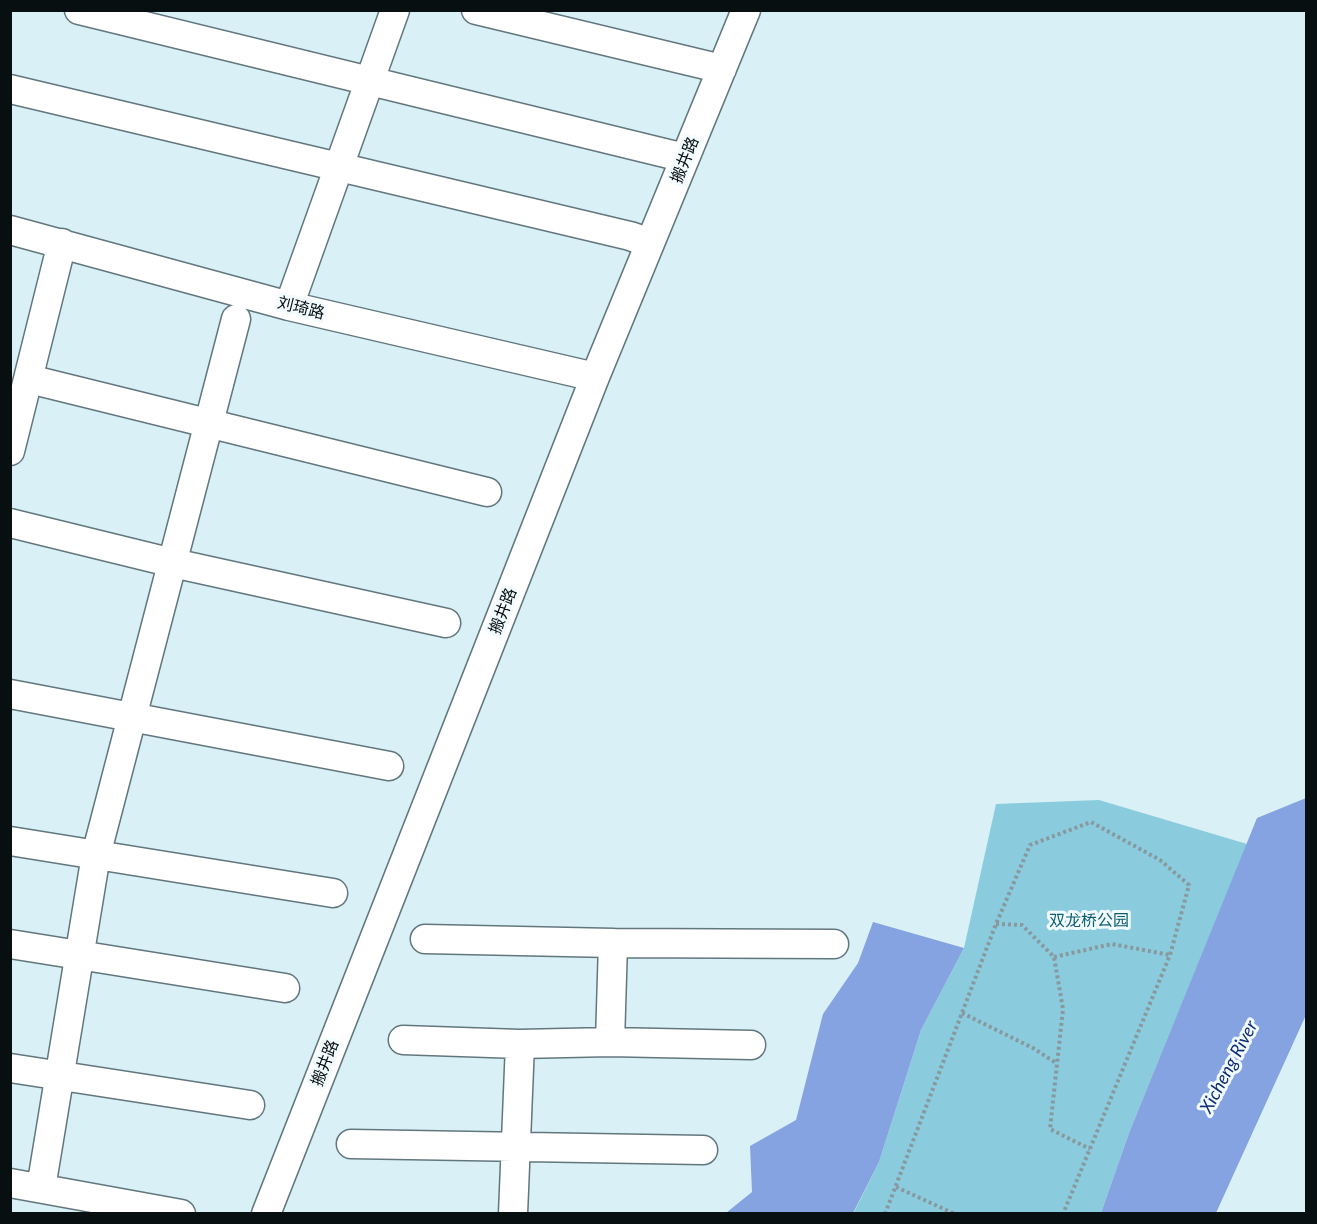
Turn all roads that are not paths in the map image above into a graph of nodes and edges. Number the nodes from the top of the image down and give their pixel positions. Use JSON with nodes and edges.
{"nodes":[{"id":1,"x":79,"y":10,"type":"edge"},
{"id":2,"x":395,"y":10,"type":"edge"},
{"id":3,"x":476,"y":10,"type":"edge"},
{"id":4,"x":746,"y":10,"type":"edge"},
{"id":5,"x":722,"y":69,"type":"junction"},
{"id":6,"x":370,"y":80,"type":"junction"},
{"id":7,"x":10,"y":89,"type":"edge"},
{"id":8,"x":686,"y":158,"type":"junction"},
{"id":9,"x":339,"y":167,"type":"junction"},
{"id":10,"x":10,"y":230,"type":"edge"},
{"id":11,"x":62,"y":243,"type":"junction"},
{"id":12,"x":650,"y":243,"type":"junction"},
{"id":13,"x":289,"y":306,"type":"junction"},
{"id":14,"x":237,"y":319,"type":"dead end"},
{"id":15,"x":25,"y":360,"type":"edge"},
{"id":16,"x":595,"y":377,"type":"junction"},
{"id":17,"x":209,"y":424,"type":"junction"},
{"id":18,"x":10,"y":450,"type":"edge"},
{"id":19,"x":487,"y":492,"type":"dead end"},
{"id":20,"x":10,"y":523,"type":"edge"},
{"id":21,"x":173,"y":563,"type":"junction"},
{"id":22,"x":446,"y":623,"type":"dead end"},
{"id":23,"x":10,"y":694,"type":"edge"},
{"id":24,"x":132,"y":717,"type":"junction"},
{"id":25,"x":389,"y":766,"type":"dead end"},
{"id":26,"x":10,"y":841,"type":"edge"},
{"id":27,"x":96,"y":855,"type":"junction"},
{"id":28,"x":333,"y":893,"type":"dead end"},
{"id":29,"x":425,"y":939,"type":"dead end"},
{"id":30,"x":613,"y":943,"type":"junction"},
{"id":31,"x":10,"y":944,"type":"edge"},
{"id":32,"x":834,"y":944,"type":"dead end"},
{"id":33,"x":79,"y":955,"type":"junction"},
{"id":34,"x":285,"y":988,"type":"dead end"},
{"id":35,"x":403,"y":1040,"type":"dead end"},
{"id":36,"x":610,"y":1042,"type":"junction"},
{"id":37,"x":520,"y":1044,"type":"junction"},
{"id":38,"x":751,"y":1045,"type":"dead end"},
{"id":39,"x":10,"y":1068,"type":"edge"},
{"id":40,"x":60,"y":1075,"type":"junction"},
{"id":41,"x":250,"y":1105,"type":"dead end"},
{"id":42,"x":351,"y":1144,"type":"dead end"},
{"id":43,"x":516,"y":1147,"type":"junction"},
{"id":44,"x":703,"y":1150,"type":"dead end"},
{"id":45,"x":10,"y":1183,"type":"edge"},
{"id":46,"x":41,"y":1188,"type":"junction"},
{"id":47,"x":77,"y":1204,"type":"edge"},
{"id":48,"x":181,"y":1214,"type":"edge"},
{"id":49,"x":266,"y":1214,"type":"edge"},
{"id":50,"x":513,"y":1214,"type":"edge"}],
"edges":[{"from":1,"to":6,"type":"street"},
{"from":2,"to":6,"type":"street"},
{"from":3,"to":5,"type":"street"},
{"from":4,"to":5,"type":"street","name":"搬井路"},
{"from":5,"to":8,"type":"street","name":"搬井路"},
{"from":6,"to":8,"type":"street"},
{"from":6,"to":9,"type":"street"},
{"from":7,"to":9,"type":"street"},
{"from":8,"to":12,"type":"street","name":"搬井路"},
{"from":9,"to":12,"type":"street"},
{"from":9,"to":13,"type":"street"},
{"from":10,"to":11,"type":"street","name":"刘琦路"},
{"from":11,"to":13,"type":"street","name":"刘琦路"},
{"from":11,"to":15,"type":"street"},
{"from":12,"to":16,"type":"street","name":"搬井路"},
{"from":13,"to":16,"type":"street","name":"刘琦路"},
{"from":14,"to":17,"type":"street"},
{"from":15,"to":17,"type":"street"},
{"from":15,"to":18,"type":"street"},
{"from":16,"to":49,"type":"street","name":"搬井路"},
{"from":17,"to":19,"type":"street"},
{"from":17,"to":21,"type":"street"},
{"from":20,"to":21,"type":"street"},
{"from":21,"to":22,"type":"street"},
{"from":21,"to":24,"type":"street"},
{"from":23,"to":24,"type":"street"},
{"from":24,"to":25,"type":"street"},
{"from":24,"to":27,"type":"street"},
{"from":26,"to":27,"type":"street"},
{"from":27,"to":28,"type":"street"},
{"from":27,"to":33,"type":"street"},
{"from":29,"to":30,"type":"street"},
{"from":30,"to":32,"type":"street"},
{"from":30,"to":36,"type":"street"},
{"from":31,"to":33,"type":"street"},
{"from":33,"to":34,"type":"street"},
{"from":33,"to":40,"type":"street"},
{"from":35,"to":37,"type":"street"},
{"from":36,"to":37,"type":"street"},
{"from":36,"to":38,"type":"street"},
{"from":37,"to":43,"type":"street"},
{"from":39,"to":40,"type":"street"},
{"from":40,"to":41,"type":"street"},
{"from":40,"to":46,"type":"street"},
{"from":42,"to":43,"type":"street"},
{"from":43,"to":44,"type":"street"},
{"from":43,"to":50,"type":"street"},
{"from":45,"to":46,"type":"street"},
{"from":46,"to":47,"type":"street"},
{"from":47,"to":48,"type":"street"}]}
